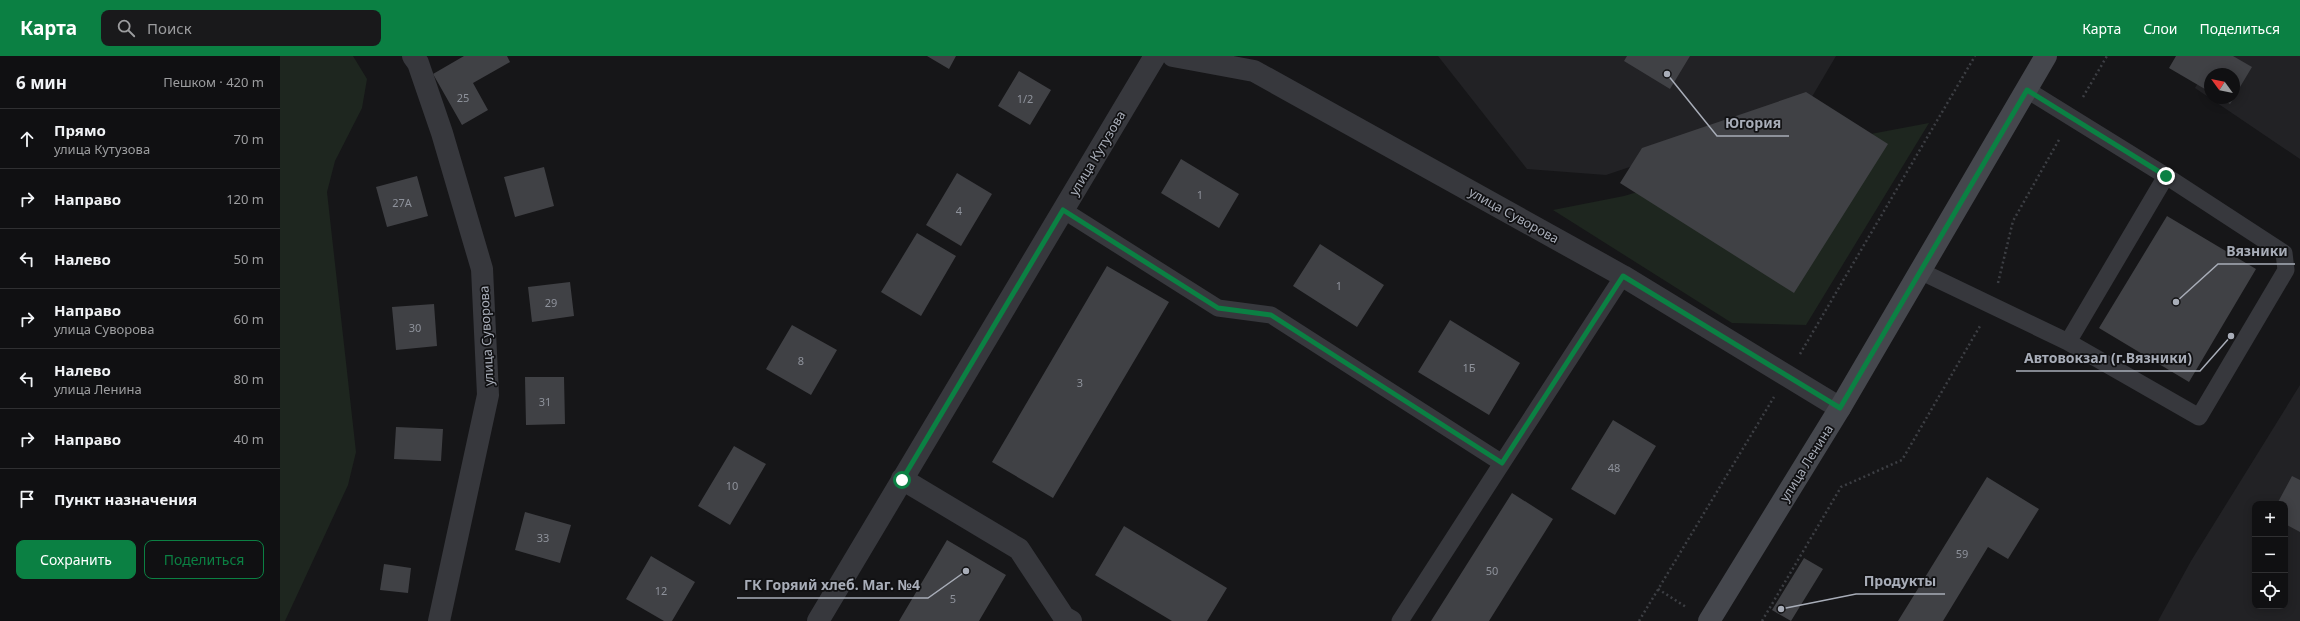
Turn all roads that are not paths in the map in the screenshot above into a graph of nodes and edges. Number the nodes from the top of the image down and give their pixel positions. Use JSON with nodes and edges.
{"nodes":[{"id":1,"x":413,"y":56,"type":"edge"},
{"id":2,"x":1155,"y":56,"type":"edge"},
{"id":3,"x":1173,"y":56,"type":"edge"},
{"id":4,"x":2046,"y":56,"type":"edge"},
{"id":5,"x":2027,"y":90,"type":"junction"},
{"id":6,"x":2166,"y":176,"type":"junction"},
{"id":7,"x":1063,"y":210,"type":"junction"},
{"id":8,"x":1920,"y":271,"type":"junction"},
{"id":9,"x":1623,"y":276,"type":"junction"},
{"id":10,"x":2068,"y":342,"type":"junction"},
{"id":11,"x":1840,"y":408,"type":"junction"},
{"id":12,"x":1502,"y":463,"type":"junction"},
{"id":13,"x":902,"y":480,"type":"junction"},
{"id":14,"x":439,"y":621,"type":"edge"},
{"id":15,"x":818,"y":621,"type":"edge"},
{"id":16,"x":1071,"y":621,"type":"edge"},
{"id":17,"x":1400,"y":621,"type":"edge"},
{"id":18,"x":1709,"y":621,"type":"edge"}],
"edges":[{"from":1,"to":14,"type":"street","name":"улица Суворова"},
{"from":2,"to":7,"type":"street","name":"улица Кутузова"},
{"from":3,"to":9,"type":"street","name":"улица Суворова"},
{"from":4,"to":5,"type":"main road","name":"улица Ленина"},
{"from":5,"to":6,"type":"lane"},
{"from":5,"to":8,"type":"main road","name":"улица Ленина"},
{"from":6,"to":10,"type":"lane"},
{"from":6,"to":10,"type":"lane"},
{"from":7,"to":12,"type":"lane"},
{"from":7,"to":13,"type":"street","name":"улица Кутузова"},
{"from":8,"to":10,"type":"lane"},
{"from":8,"to":11,"type":"main road","name":"улица Ленина"},
{"from":9,"to":11,"type":"street","name":"улица Суворова"},
{"from":9,"to":12,"type":"lane"},
{"from":11,"to":18,"type":"main road","name":"улица Ленина"},
{"from":12,"to":17,"type":"lane"},
{"from":13,"to":15,"type":"street","name":"улица Кутузова"},
{"from":13,"to":16,"type":"street"}]}
